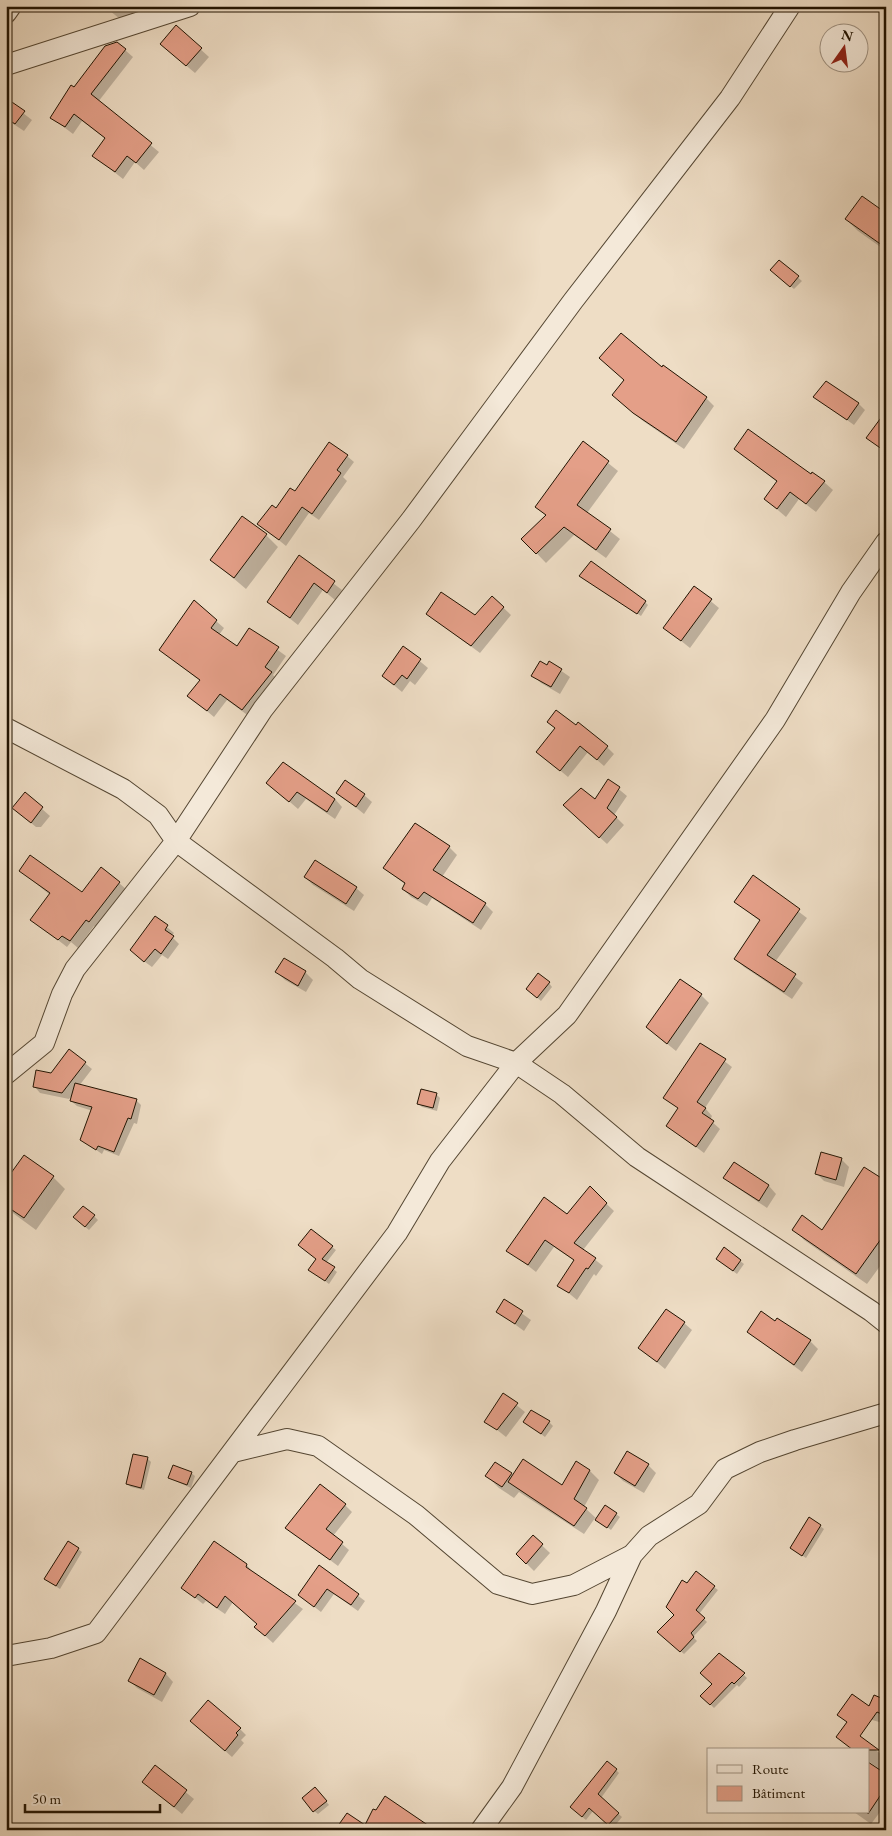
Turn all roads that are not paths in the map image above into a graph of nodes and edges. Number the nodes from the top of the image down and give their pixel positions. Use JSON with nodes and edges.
{"nodes":[{"id":1,"x":11,"y":6,"type":"edge"},
{"id":2,"x":190,"y":6,"type":"edge"},
{"id":3,"x":790,"y":6,"type":"edge"},
{"id":4,"x":6,"y":13,"type":"edge"},
{"id":5,"x":6,"y":65,"type":"edge"},
{"id":6,"x":886,"y":542,"type":"edge"},
{"id":7,"x":6,"y":728,"type":"edge"},
{"id":8,"x":176,"y":841,"type":"junction"},
{"id":9,"x":516,"y":1063,"type":"junction"},
{"id":10,"x":6,"y":1074,"type":"edge"},
{"id":11,"x":886,"y":1323,"type":"edge"},
{"id":12,"x":886,"y":1413,"type":"edge"},
{"id":13,"x":233,"y":1452,"type":"junction"},
{"id":14,"x":632,"y":1555,"type":"junction"},
{"id":15,"x":6,"y":1656,"type":"edge"},
{"id":16,"x":481,"y":1830,"type":"edge"}],
"edges":[{"from":1,"to":4,"type":"street"},
{"from":2,"to":5,"type":"street"},
{"from":3,"to":8,"type":"street"},
{"from":6,"to":9,"type":"street"},
{"from":7,"to":8,"type":"street"},
{"from":8,"to":9,"type":"street"},
{"from":8,"to":10,"type":"street"},
{"from":9,"to":11,"type":"street"},
{"from":9,"to":13,"type":"street"},
{"from":12,"to":14,"type":"street"},
{"from":13,"to":14,"type":"street"},
{"from":13,"to":15,"type":"street"},
{"from":14,"to":16,"type":"street"}]}
